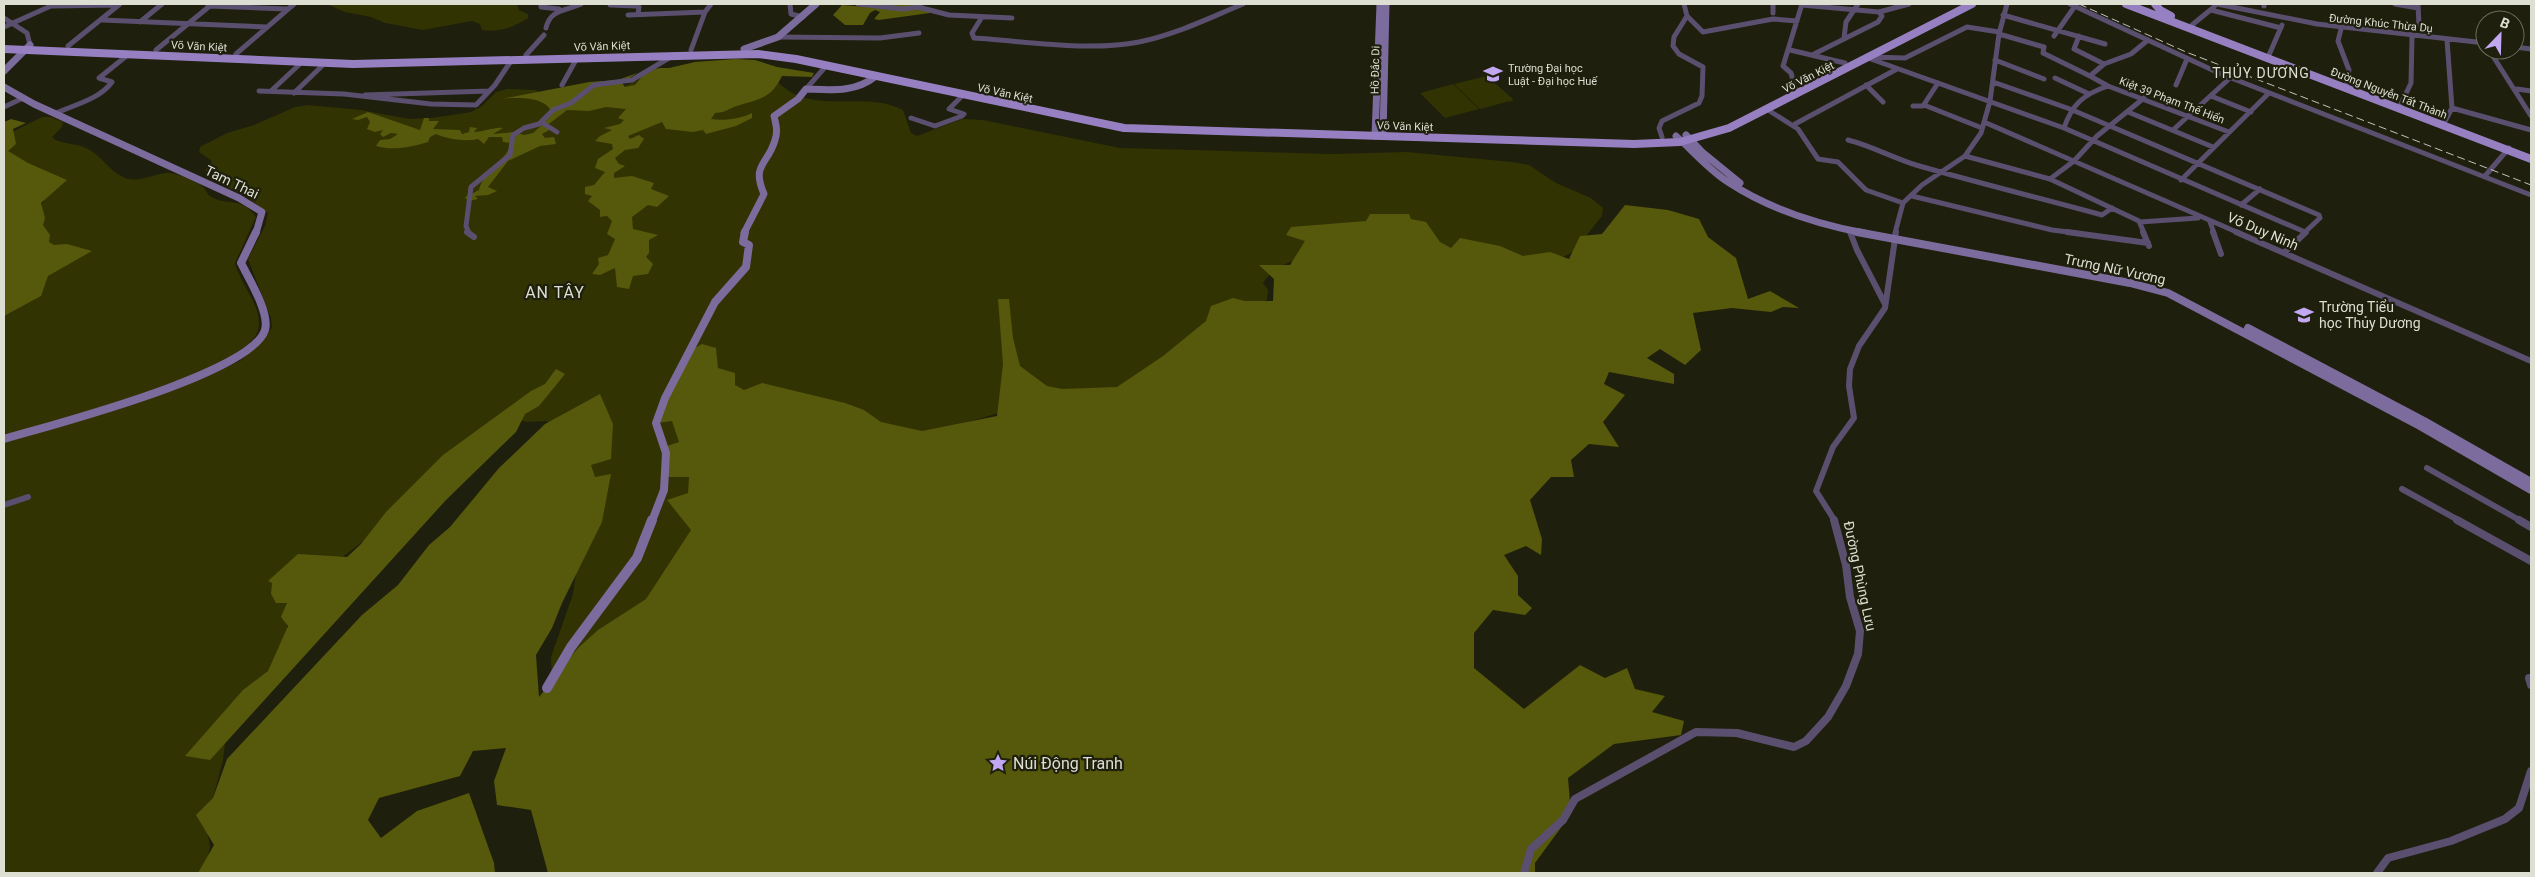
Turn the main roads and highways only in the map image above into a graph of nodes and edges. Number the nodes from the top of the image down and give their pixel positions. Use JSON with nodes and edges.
{"nodes":[{"id":1,"x":1959,"y":4,"type":"edge"},
{"id":2,"x":1972,"y":4,"type":"edge"},
{"id":3,"x":2130,"y":4,"type":"edge"},
{"id":4,"x":2155,"y":4,"type":"edge"},
{"id":5,"x":2145,"y":7,"type":"edge"},
{"id":6,"x":2195,"y":27,"type":"junction"},
{"id":7,"x":4,"y":43,"type":"edge"},
{"id":8,"x":28,"y":47,"type":"junction"},
{"id":9,"x":4,"y":49,"type":"edge"},
{"id":10,"x":743,"y":52,"type":"junction"},
{"id":11,"x":2268,"y":56,"type":"junction"},
{"id":12,"x":550,"y":57,"type":"junction"},
{"id":13,"x":1866,"y":57,"type":"junction"},
{"id":14,"x":419,"y":62,"type":"junction"},
{"id":15,"x":1849,"y":64,"type":"junction"},
{"id":16,"x":878,"y":74,"type":"junction"},
{"id":17,"x":2346,"y":87,"type":"junction"},
{"id":18,"x":1778,"y":101,"type":"junction"},
{"id":19,"x":1095,"y":121,"type":"junction"},
{"id":20,"x":1688,"y":137,"type":"junction"},
{"id":21,"x":1508,"y":138,"type":"junction"},
{"id":22,"x":1678,"y":139,"type":"junction"},
{"id":23,"x":2508,"y":149,"type":"junction"},
{"id":24,"x":2531,"y":158,"type":"edge"}],
"edges":[{"from":1,"to":13,"type":"main road","name":"Võ Văn Kiệt"},
{"from":2,"to":13,"type":"main road","name":"Võ Văn Kiệt"},
{"from":3,"to":5,"type":"main road","name":"Đường Nguyễn Tất Thành"},
{"from":4,"to":6,"type":"main road"},
{"from":5,"to":6,"type":"main road","name":"Đường Nguyễn Tất Thành"},
{"from":5,"to":11,"type":"main road","name":"Đường Nguyễn Tất Thành"},
{"from":6,"to":11,"type":"main road","name":"Đường Nguyễn Tất Thành"},
{"from":7,"to":8,"type":"main road","name":"Võ Văn Kiệt"},
{"from":8,"to":9,"type":"main road","name":"Võ Văn Kiệt"},
{"from":8,"to":14,"type":"main road","name":"Võ Văn Kiệt"},
{"from":8,"to":14,"type":"main road","name":"Võ Văn Kiệt"},
{"from":10,"to":12,"type":"main road","name":"Võ Văn Kiệt"},
{"from":10,"to":12,"type":"main road","name":"Võ Văn Kiệt"},
{"from":10,"to":16,"type":"main road","name":"Võ Văn Kiệt"},
{"from":10,"to":16,"type":"main road","name":"Võ Văn Kiệt"},
{"from":11,"to":17,"type":"main road","name":"Đường Nguyễn Tất Thành"},
{"from":12,"to":14,"type":"main road","name":"Võ Văn Kiệt"},
{"from":12,"to":14,"type":"main road","name":"Võ Văn Kiệt"},
{"from":13,"to":15,"type":"main road","name":"Võ Văn Kiệt"},
{"from":15,"to":18,"type":"main road","name":"Võ Văn Kiệt"},
{"from":15,"to":18,"type":"main road","name":"Võ Văn Kiệt"},
{"from":16,"to":19,"type":"main road","name":"Võ Văn Kiệt"},
{"from":16,"to":19,"type":"main road","name":"Võ Văn Kiệt"},
{"from":17,"to":23,"type":"main road","name":"Đường Nguyễn Tất Thành"},
{"from":17,"to":23,"type":"main road","name":"Đường Nguyễn Tất Thành"},
{"from":18,"to":20,"type":"main road","name":"Võ Văn Kiệt"},
{"from":18,"to":20,"type":"main road","name":"Võ Văn Kiệt"},
{"from":19,"to":21,"type":"main road","name":"Võ Văn Kiệt"},
{"from":20,"to":22,"type":"main road","name":"Võ Văn Kiệt"},
{"from":21,"to":22,"type":"main road","name":"Võ Văn Kiệt"},
{"from":21,"to":22,"type":"main road","name":"Võ Văn Kiệt"},
{"from":23,"to":24,"type":"main road","name":"Đường Nguyễn Tất Thành"}]}
